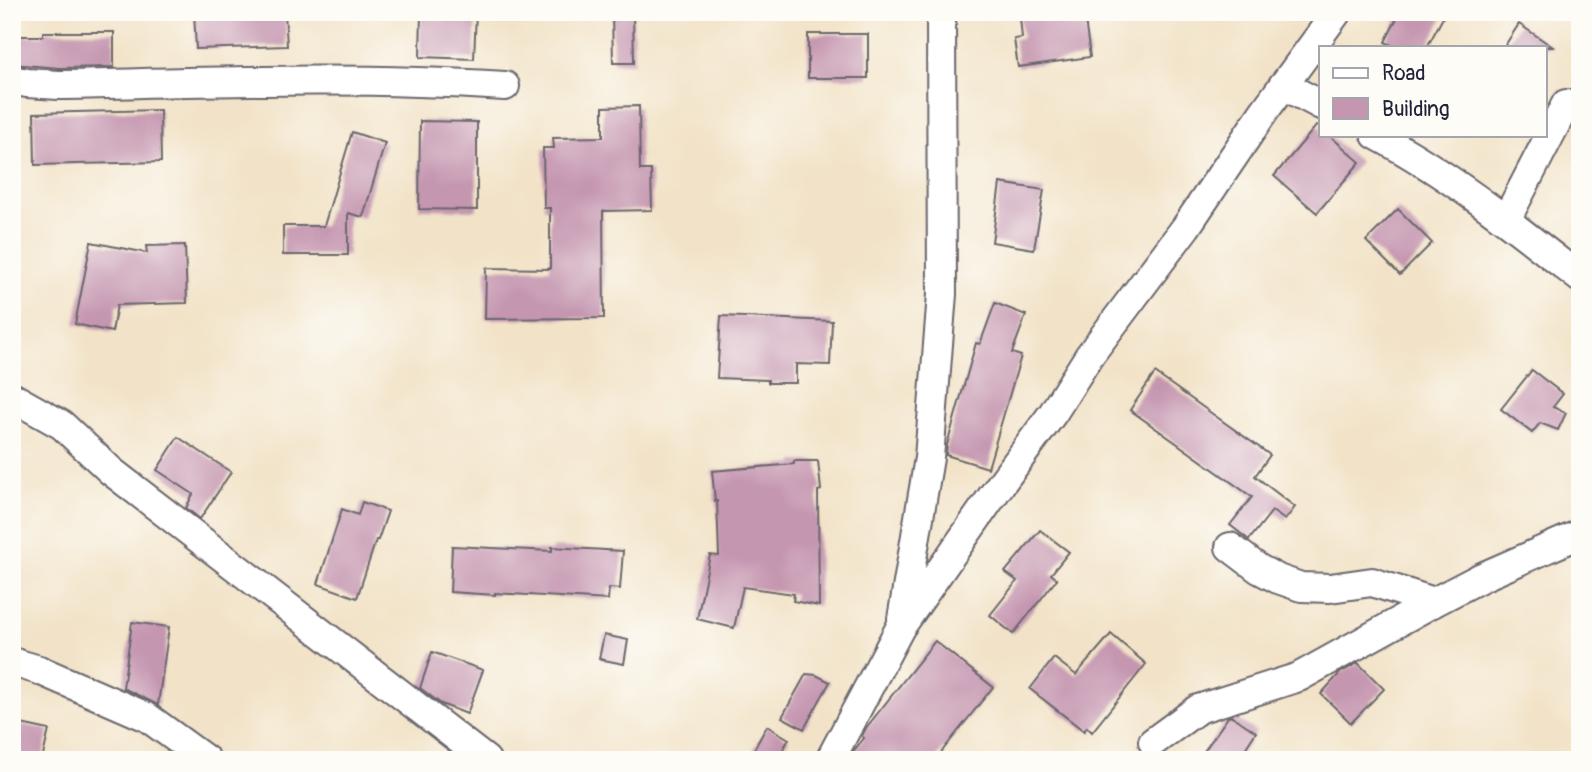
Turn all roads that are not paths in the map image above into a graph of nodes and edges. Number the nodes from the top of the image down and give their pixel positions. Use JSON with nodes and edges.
{"nodes":[{"id":1,"x":941,"y":12,"type":"edge"},
{"id":2,"x":1338,"y":12,"type":"edge"},
{"id":3,"x":12,"y":80,"type":"edge"},
{"id":4,"x":1283,"y":85,"type":"junction"},
{"id":5,"x":505,"y":86,"type":"dead end"},
{"id":6,"x":1319,"y":104,"type":"edge"},
{"id":7,"x":1566,"y":104,"type":"dead end"},
{"id":8,"x":1378,"y":136,"type":"edge"},
{"id":9,"x":1507,"y":220,"type":"junction"},
{"id":10,"x":1580,"y":278,"type":"edge"},
{"id":11,"x":12,"y":397,"type":"edge"},
{"id":12,"x":1580,"y":534,"type":"edge"},
{"id":13,"x":1230,"y":547,"type":"dead end"},
{"id":14,"x":1434,"y":602,"type":"junction"},
{"id":15,"x":900,"y":628,"type":"junction"},
{"id":16,"x":12,"y":662,"type":"edge"},
{"id":17,"x":1153,"y":742,"type":"dead end"},
{"id":18,"x":482,"y":759,"type":"edge"},
{"id":19,"x":206,"y":760,"type":"edge"},
{"id":20,"x":830,"y":760,"type":"edge"}],
"edges":[{"from":1,"to":15,"type":"street"},
{"from":2,"to":4,"type":"street"},
{"from":3,"to":5,"type":"street"},
{"from":4,"to":6,"type":"street"},
{"from":4,"to":15,"type":"street"},
{"from":7,"to":9,"type":"street"},
{"from":8,"to":9,"type":"street"},
{"from":9,"to":10,"type":"street"},
{"from":11,"to":18,"type":"street"},
{"from":12,"to":14,"type":"street"},
{"from":13,"to":14,"type":"street"},
{"from":14,"to":17,"type":"street"},
{"from":15,"to":20,"type":"street"},
{"from":16,"to":19,"type":"street"}]}
